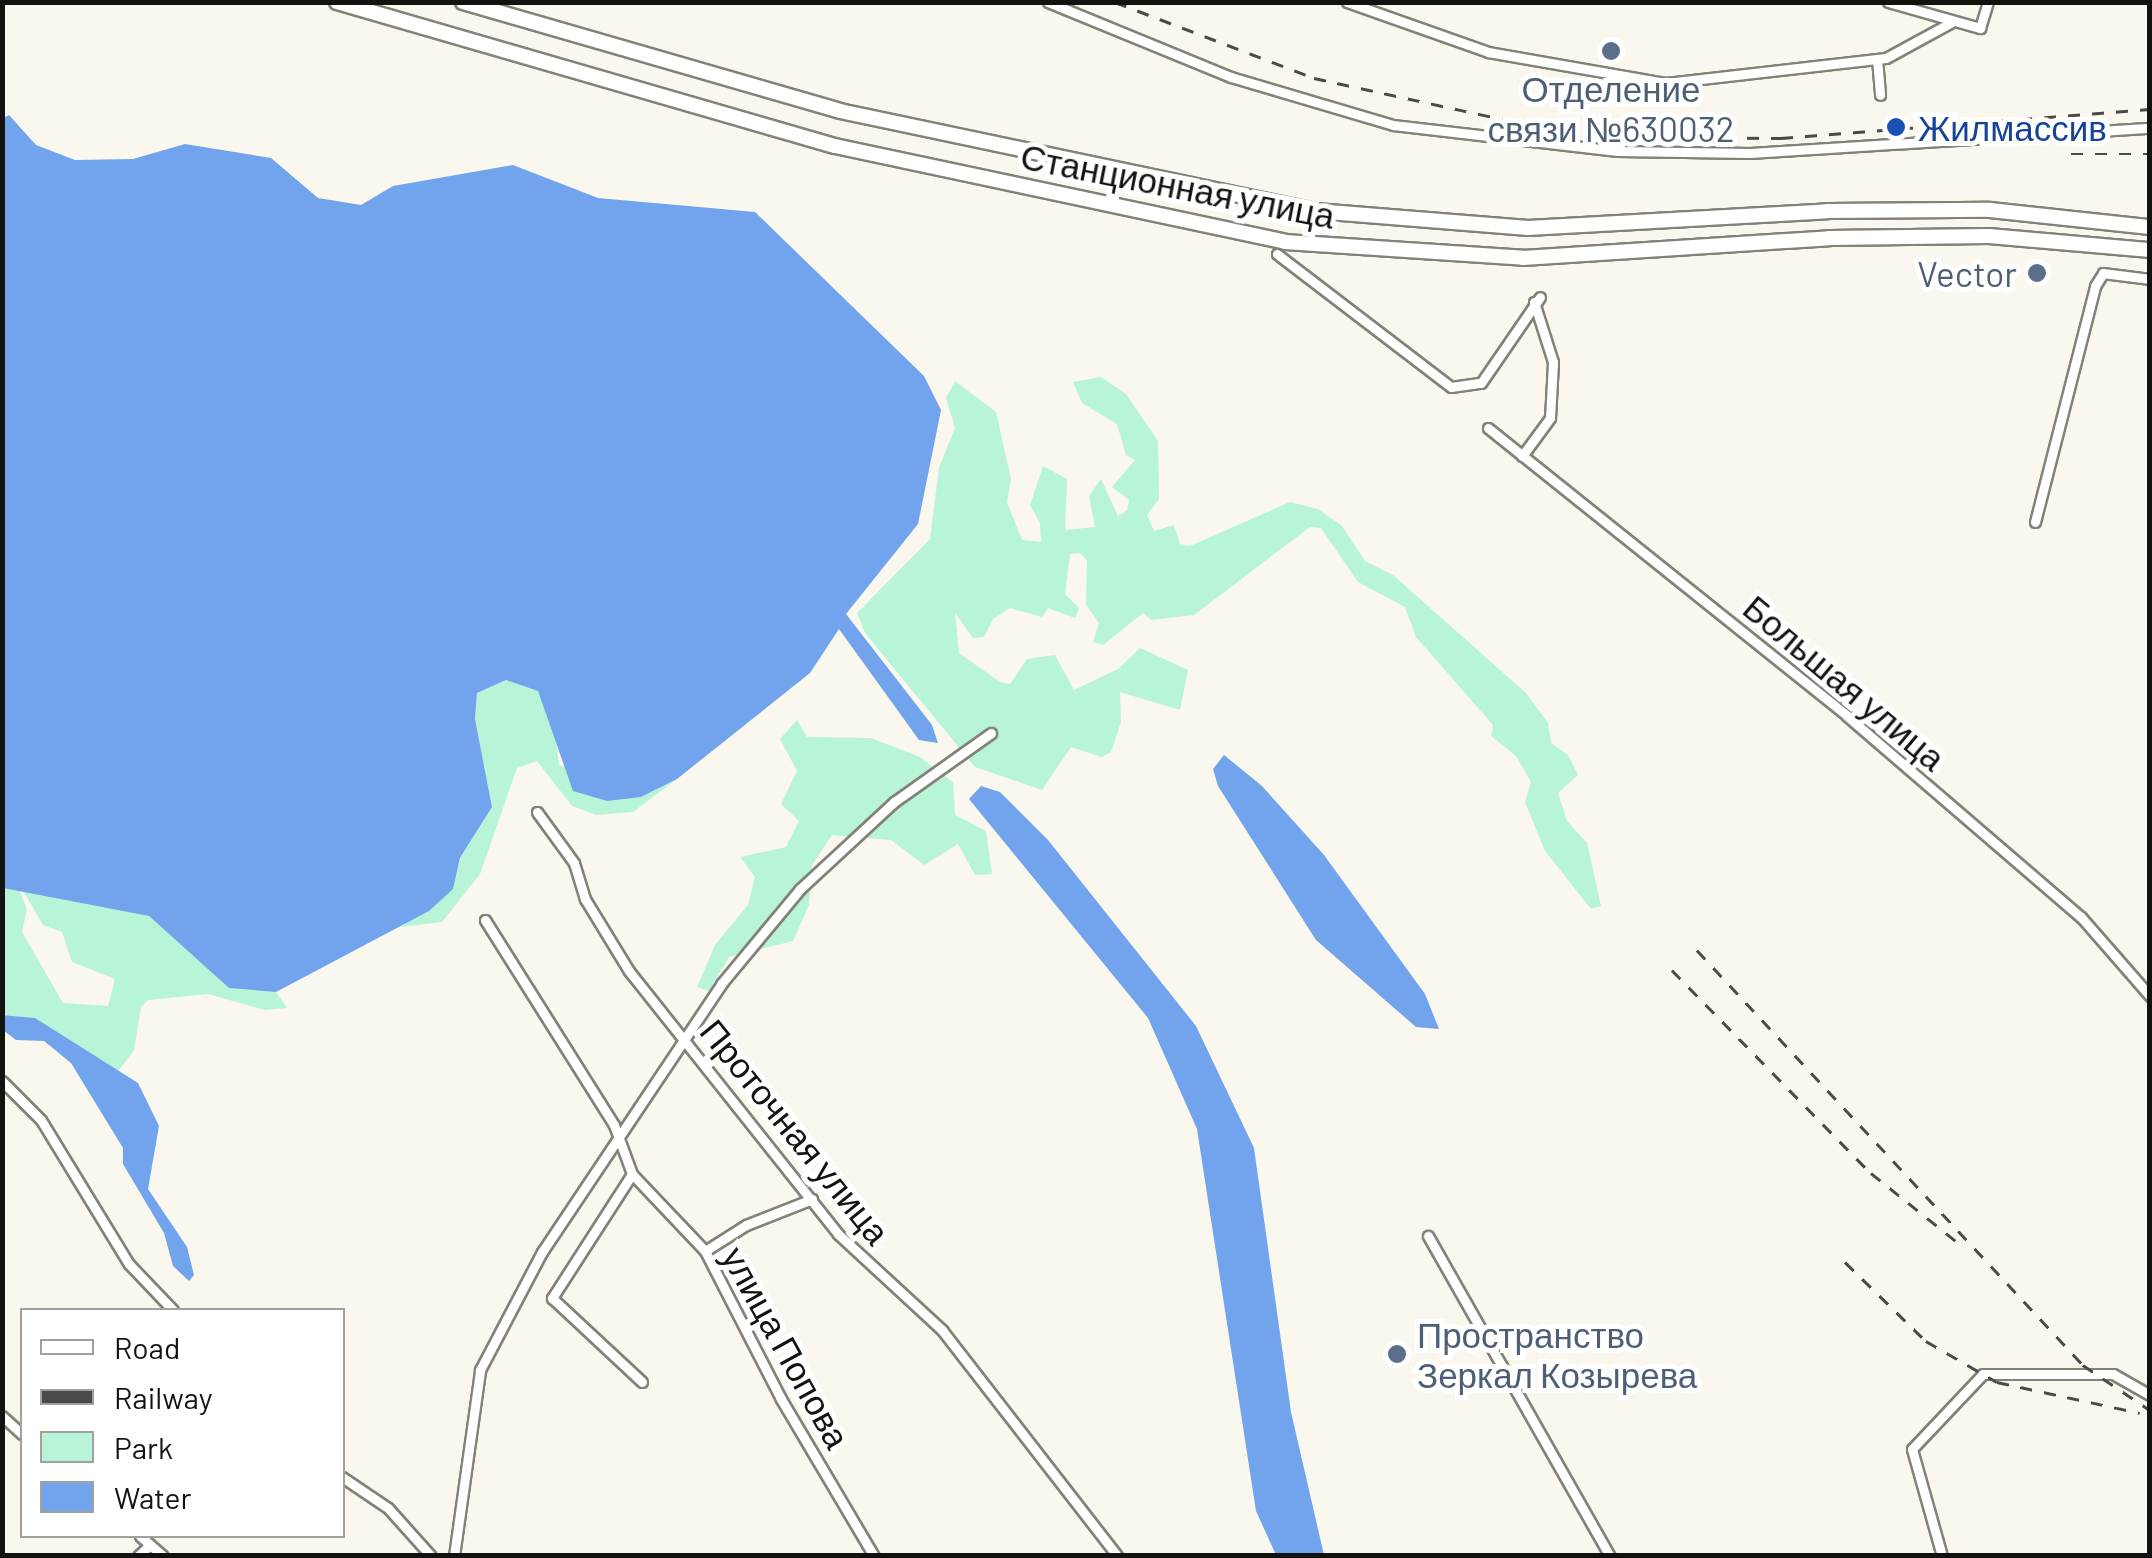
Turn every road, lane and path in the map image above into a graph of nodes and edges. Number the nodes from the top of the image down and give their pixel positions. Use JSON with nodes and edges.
{"nodes":[{"id":1,"x":337,"y":2,"type":"edge"},
{"id":2,"x":463,"y":2,"type":"edge"},
{"id":3,"x":1048,"y":2,"type":"edge"},
{"id":4,"x":1347,"y":2,"type":"edge"},
{"id":5,"x":1888,"y":2,"type":"edge"},
{"id":6,"x":1988,"y":2,"type":"edge"},
{"id":7,"x":1954,"y":21,"type":"junction"},
{"id":8,"x":1877,"y":59,"type":"junction"},
{"id":9,"x":1880,"y":95,"type":"dead end"},
{"id":10,"x":2150,"y":128,"type":"edge"},
{"id":11,"x":2150,"y":226,"type":"edge"},
{"id":12,"x":2150,"y":250,"type":"edge"},
{"id":13,"x":1277,"y":254,"type":"dead end"},
{"id":14,"x":2150,"y":279,"type":"edge"},
{"id":15,"x":1488,"y":428,"type":"dead end"},
{"id":16,"x":1522,"y":456,"type":"junction"},
{"id":17,"x":2036,"y":522,"type":"dead end"},
{"id":18,"x":991,"y":733,"type":"dead end"},
{"id":19,"x":538,"y":812,"type":"dead end"},
{"id":20,"x":485,"y":920,"type":"dead end"},
{"id":21,"x":2150,"y":996,"type":"edge"},
{"id":22,"x":684,"y":1039,"type":"junction"},
{"id":23,"x":2,"y":1081,"type":"edge"},
{"id":24,"x":617,"y":1137,"type":"junction"},
{"id":25,"x":632,"y":1174,"type":"junction"},
{"id":26,"x":812,"y":1199,"type":"junction"},
{"id":27,"x":1428,"y":1236,"type":"dead end"},
{"id":28,"x":705,"y":1251,"type":"junction"},
{"id":29,"x":171,"y":1308,"type":"edge"},
{"id":30,"x":642,"y":1382,"type":"dead end"},
{"id":31,"x":2150,"y":1396,"type":"edge"},
{"id":32,"x":345,"y":1479,"type":"edge"},
{"id":33,"x":142,"y":1538,"type":"edge"},
{"id":34,"x":150,"y":1545,"type":"junction"},
{"id":35,"x":138,"y":1556,"type":"edge"},
{"id":36,"x":163,"y":1556,"type":"edge"},
{"id":37,"x":431,"y":1556,"type":"edge"},
{"id":38,"x":454,"y":1556,"type":"edge"},
{"id":39,"x":874,"y":1556,"type":"edge"},
{"id":40,"x":1117,"y":1556,"type":"edge"},
{"id":41,"x":1610,"y":1556,"type":"edge"},
{"id":42,"x":1942,"y":1556,"type":"edge"}],
"edges":[{"from":1,"to":12,"type":"main road","name":"Станционная улица"},
{"from":2,"to":11,"type":"main road","name":"Станционная улица"},
{"from":3,"to":10,"type":"street"},
{"from":4,"to":8,"type":"street"},
{"from":5,"to":7,"type":"street"},
{"from":6,"to":7,"type":"street"},
{"from":7,"to":8,"type":"street"},
{"from":8,"to":9,"type":"street"},
{"from":13,"to":16,"type":"street"},
{"from":14,"to":17,"type":"street"},
{"from":15,"to":16,"type":"street","name":"Большая улица"},
{"from":16,"to":21,"type":"street","name":"Большая улица"},
{"from":18,"to":22,"type":"street"},
{"from":19,"to":22,"type":"street","name":"Проточная улица"},
{"from":20,"to":24,"type":"street","name":"улица Попова"},
{"from":22,"to":24,"type":"street"},
{"from":22,"to":26,"type":"street","name":"Проточная улица"},
{"from":23,"to":29,"type":"street"},
{"from":24,"to":25,"type":"street","name":"улица Попова"},
{"from":24,"to":38,"type":"street"},
{"from":25,"to":28,"type":"street","name":"улица Попова"},
{"from":25,"to":30,"type":"street"},
{"from":26,"to":28,"type":"street"},
{"from":26,"to":40,"type":"street","name":"Проточная улица"},
{"from":27,"to":41,"type":"street"},
{"from":28,"to":39,"type":"street","name":"улица Попова"},
{"from":31,"to":42,"type":"street"},
{"from":32,"to":37,"type":"street"},
{"from":33,"to":34,"type":"street"},
{"from":34,"to":35,"type":"street"},
{"from":34,"to":36,"type":"street"}]}
